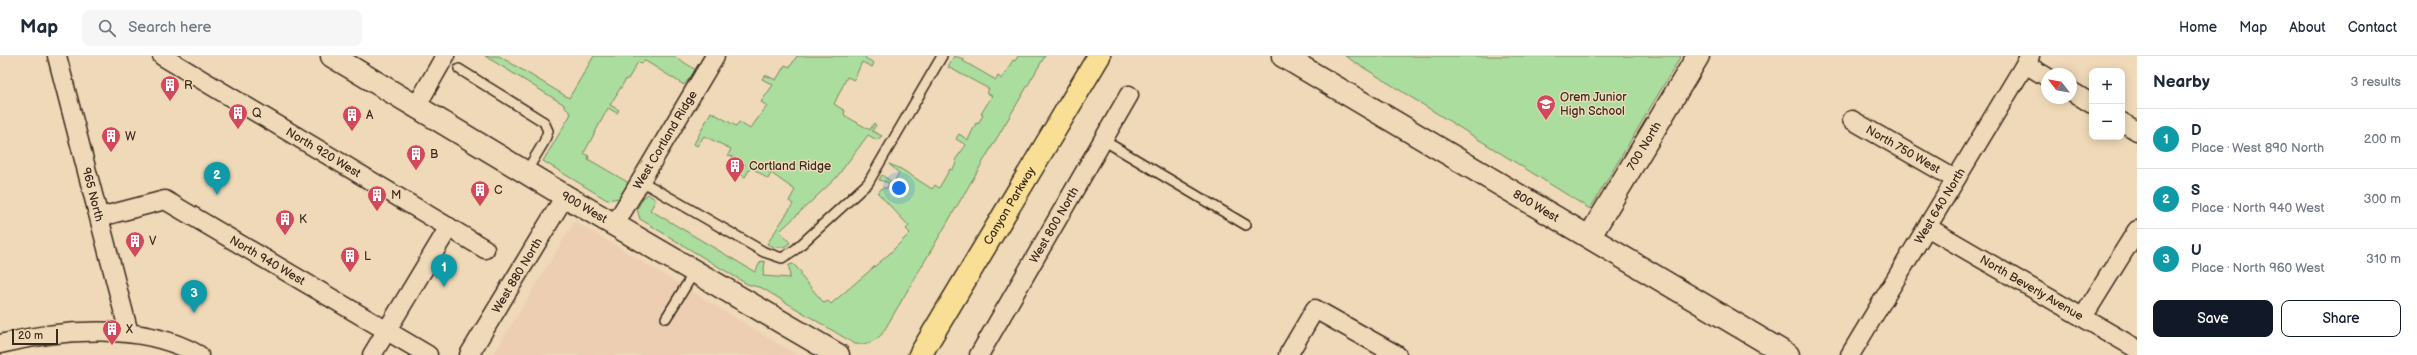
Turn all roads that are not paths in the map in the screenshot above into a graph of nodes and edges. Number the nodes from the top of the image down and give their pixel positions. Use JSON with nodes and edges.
{"nodes":[{"id":1,"x":57,"y":56,"type":"edge"},
{"id":2,"x":162,"y":56,"type":"edge"},
{"id":3,"x":332,"y":56,"type":"edge"},
{"id":4,"x":445,"y":56,"type":"edge"},
{"id":5,"x":714,"y":56,"type":"edge"},
{"id":6,"x":942,"y":56,"type":"edge"},
{"id":7,"x":1099,"y":56,"type":"edge"},
{"id":8,"x":1283,"y":56,"type":"edge"},
{"id":9,"x":1698,"y":56,"type":"edge"},
{"id":10,"x":2027,"y":60,"type":"edge"},
{"id":11,"x":459,"y":69,"type":"dead end"},
{"id":12,"x":2041,"y":72,"type":"edge"},
{"id":13,"x":1129,"y":95,"type":"dead end"},
{"id":14,"x":2077,"y":95,"type":"edge"},
{"id":15,"x":2089,"y":102,"type":"edge"},
{"id":16,"x":416,"y":107,"type":"junction"},
{"id":17,"x":1852,"y":120,"type":"dead end"},
{"id":18,"x":2125,"y":124,"type":"edge"},
{"id":19,"x":2137,"y":131,"type":"edge"},
{"id":20,"x":1103,"y":140,"type":"junction"},
{"id":21,"x":526,"y":172,"type":"junction"},
{"id":22,"x":1955,"y":178,"type":"junction"},
{"id":23,"x":641,"y":181,"type":"junction"},
{"id":24,"x":565,"y":196,"type":"junction"},
{"id":25,"x":100,"y":217,"type":"junction"},
{"id":26,"x":616,"y":224,"type":"junction"},
{"id":27,"x":1246,"y":225,"type":"dead end"},
{"id":28,"x":449,"y":227,"type":"junction"},
{"id":29,"x":1927,"y":227,"type":"junction"},
{"id":30,"x":2137,"y":230,"type":"edge"},
{"id":31,"x":1590,"y":236,"type":"junction"},
{"id":32,"x":485,"y":249,"type":"dead end"},
{"id":33,"x":695,"y":271,"type":"junction"},
{"id":34,"x":2083,"y":317,"type":"junction"},
{"id":35,"x":666,"y":318,"type":"dead end"},
{"id":36,"x":386,"y":330,"type":"junction"},
{"id":37,"x":129,"y":333,"type":"junction"},
{"id":38,"x":0,"y":344,"type":"edge"},
{"id":39,"x":2137,"y":349,"type":"edge"},
{"id":40,"x":199,"y":355,"type":"edge"},
{"id":41,"x":372,"y":355,"type":"edge"},
{"id":42,"x":428,"y":355,"type":"edge"},
{"id":43,"x":469,"y":355,"type":"edge"},
{"id":44,"x":838,"y":355,"type":"edge"},
{"id":45,"x":920,"y":355,"type":"edge"},
{"id":46,"x":978,"y":355,"type":"edge"},
{"id":47,"x":1288,"y":355,"type":"edge"},
{"id":48,"x":1398,"y":355,"type":"edge"},
{"id":49,"x":1788,"y":355,"type":"edge"},
{"id":50,"x":1850,"y":355,"type":"edge"}],
"edges":[{"from":1,"to":25,"type":"street","name":"965 North"},
{"from":2,"to":28,"type":"street","name":"North 920 West"},
{"from":3,"to":16,"type":"street","name":"900 West"},
{"from":4,"to":16,"type":"street"},
{"from":5,"to":23,"type":"street","name":"West Cortland Ridge"},
{"from":6,"to":23,"type":"lane"},
{"from":7,"to":45,"type":"highway","name":"Canyon Parkway"},
{"from":8,"to":31,"type":"street","name":"800 West"},
{"from":9,"to":31,"type":"street","name":"700 North"},
{"from":10,"to":12,"type":"street"},
{"from":10,"to":22,"type":"street","name":"West 640 North"},
{"from":11,"to":21,"type":"lane"},
{"from":13,"to":20,"type":"street","name":"West 800 North"},
{"from":14,"to":15,"type":"street"},
{"from":16,"to":21,"type":"street","name":"900 West"},
{"from":17,"to":22,"type":"street","name":"North 750 West"},
{"from":18,"to":19,"type":"street"},
{"from":20,"to":27,"type":"lane"},
{"from":20,"to":46,"type":"street","name":"West 800 North"},
{"from":21,"to":24,"type":"street","name":"900 West"},
{"from":22,"to":29,"type":"street","name":"West 640 North"},
{"from":23,"to":26,"type":"street","name":"West Cortland Ridge"},
{"from":24,"to":26,"type":"street","name":"900 West"},
{"from":24,"to":43,"type":"street","name":"West 880 North"},
{"from":25,"to":36,"type":"street","name":"North 940 West"},
{"from":25,"to":37,"type":"street","name":"965 North"},
{"from":26,"to":33,"type":"street","name":"900 West"},
{"from":28,"to":32,"type":"street","name":"North 920 West"},
{"from":28,"to":36,"type":"street"},
{"from":29,"to":34,"type":"street","name":"North Beverly Avenue"},
{"from":29,"to":50,"type":"street","name":"West 640 North"},
{"from":30,"to":34,"type":"street"},
{"from":31,"to":49,"type":"street","name":"800 West"},
{"from":33,"to":35,"type":"lane"},
{"from":33,"to":44,"type":"street","name":"900 West"},
{"from":34,"to":39,"type":"street","name":"North Beverly Avenue"},
{"from":36,"to":41,"type":"street"},
{"from":36,"to":42,"type":"street","name":"North 940 West"},
{"from":37,"to":38,"type":"street"},
{"from":37,"to":40,"type":"street"},
{"from":47,"to":48,"type":"street"}]}
